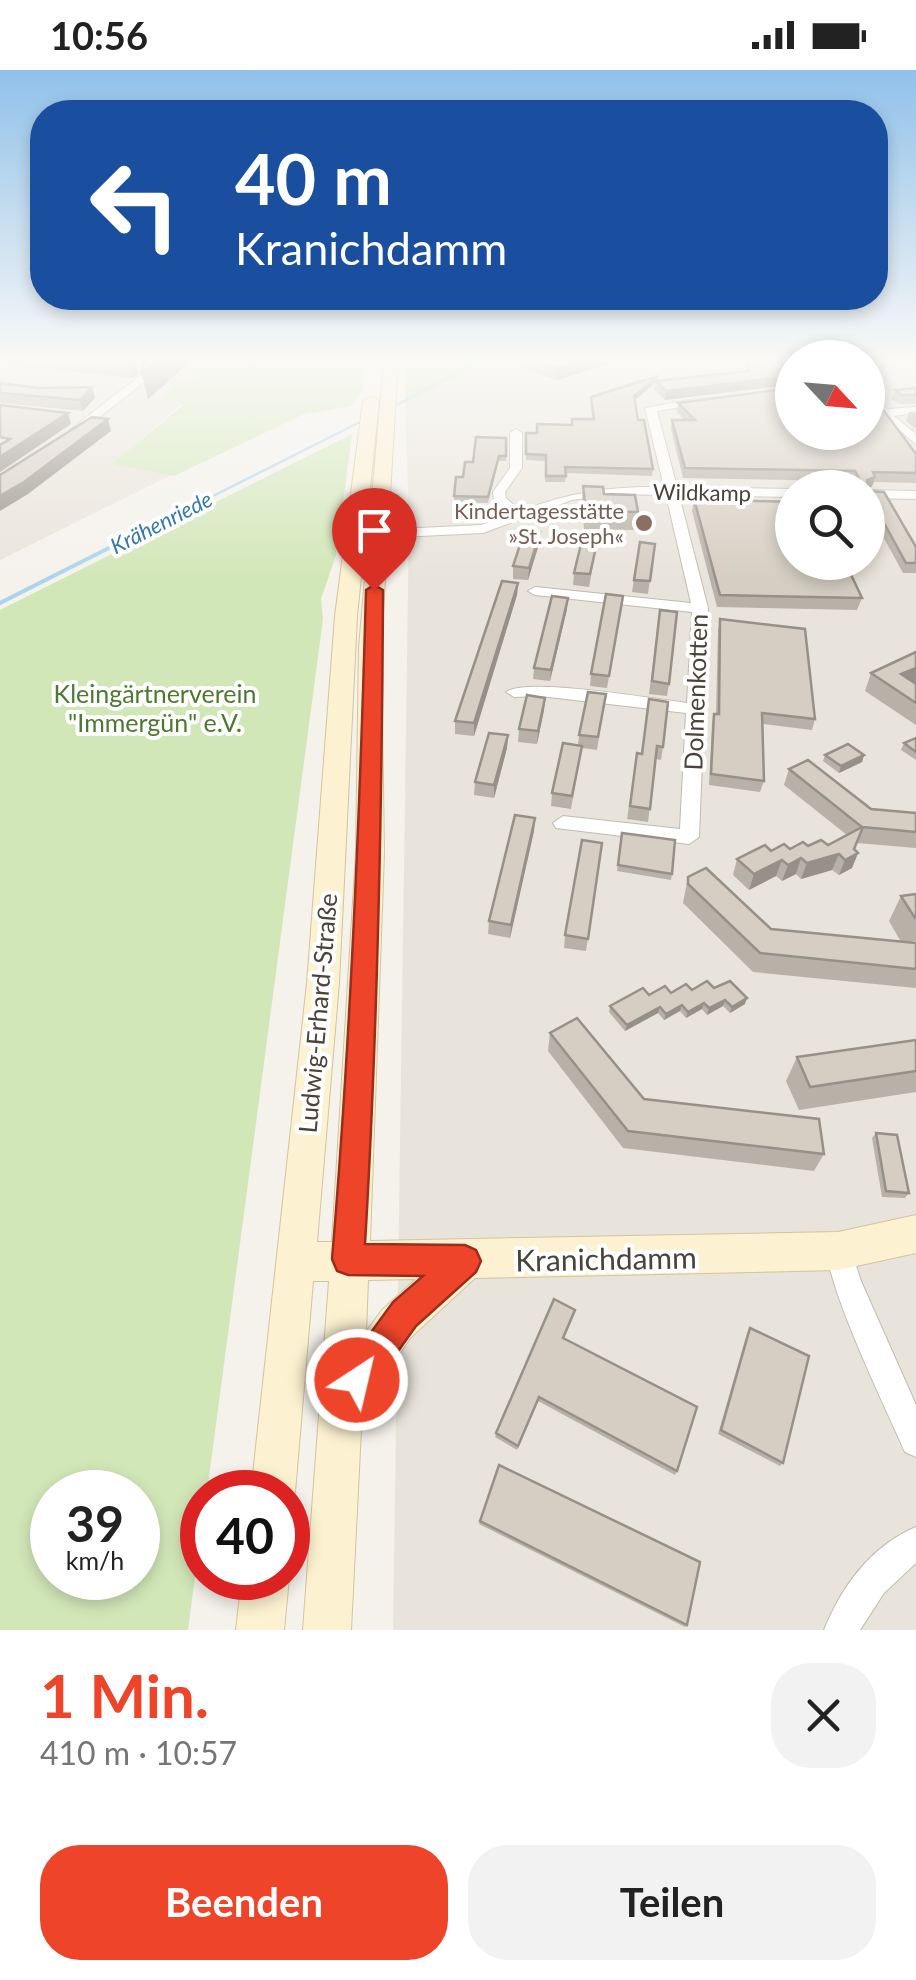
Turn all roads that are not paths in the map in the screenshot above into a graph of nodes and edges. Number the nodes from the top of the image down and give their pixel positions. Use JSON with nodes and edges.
{"nodes":[{"id":1,"x":73,"y":433,"type":"edge"},
{"id":2,"x":376,"y":433,"type":"edge"},
{"id":3,"x":516,"y":433,"type":"dead end"},
{"id":4,"x":657,"y":433,"type":"edge"},
{"id":5,"x":57,"y":444,"type":"edge"},
{"id":6,"x":671,"y":491,"type":"junction"},
{"id":7,"x":775,"y":493,"type":"edge"},
{"id":8,"x":885,"y":494,"type":"edge"},
{"id":9,"x":916,"y":495,"type":"edge"},
{"id":10,"x":518,"y":516,"type":"junction"},
{"id":11,"x":366,"y":534,"type":"junction"},
{"id":12,"x":534,"y":591,"type":"dead end"},
{"id":13,"x":700,"y":608,"type":"junction"},
{"id":14,"x":514,"y":692,"type":"dead end"},
{"id":15,"x":694,"y":709,"type":"junction"},
{"id":16,"x":562,"y":823,"type":"dead end"},
{"id":17,"x":916,"y":1234,"type":"edge"},
{"id":18,"x":838,"y":1251,"type":"junction"},
{"id":19,"x":348,"y":1259,"type":"junction"},
{"id":20,"x":465,"y":1261,"type":"junction"},
{"id":21,"x":295,"y":1262,"type":"junction"},
{"id":22,"x":341,"y":1403,"type":"junction"},
{"id":23,"x":916,"y":1441,"type":"edge"},
{"id":24,"x":275,"y":1470,"type":"edge"},
{"id":25,"x":916,"y":1544,"type":"edge"},
{"id":26,"x":263,"y":1600,"type":"edge"},
{"id":27,"x":260,"y":1630,"type":"edge"},
{"id":28,"x":326,"y":1630,"type":"edge"},
{"id":29,"x":842,"y":1630,"type":"edge"}],
"edges":[{"from":1,"to":5,"type":"street"},
{"from":2,"to":11,"type":"main road","name":"Ludwig-Erhard-Straße"},
{"from":3,"to":10,"type":"street"},
{"from":4,"to":6,"type":"street","name":"Dolmenkotten"},
{"from":6,"to":7,"type":"street","name":"Wildkamp"},
{"from":6,"to":10,"type":"street","name":"Wildkamp"},
{"from":6,"to":13,"type":"street","name":"Dolmenkotten"},
{"from":8,"to":9,"type":"street"},
{"from":10,"to":11,"type":"street","name":"Wildkamp"},
{"from":11,"to":19,"type":"main road","name":"Ludwig-Erhard-Straße"},
{"from":11,"to":21,"type":"main road","name":"Ludwig-Erhard-Straße"},
{"from":12,"to":13,"type":"street"},
{"from":13,"to":15,"type":"street","name":"Dolmenkotten"},
{"from":14,"to":15,"type":"street"},
{"from":15,"to":16,"type":"street","name":"Dolmenkotten"},
{"from":17,"to":18,"type":"main road","name":"Kranichdamm"},
{"from":18,"to":20,"type":"main road","name":"Kranichdamm"},
{"from":18,"to":23,"type":"street"},
{"from":19,"to":20,"type":"main road","name":"Kranichdamm"},
{"from":19,"to":21,"type":"main road","name":"Kranichdamm"},
{"from":19,"to":22,"type":"main road","name":"Ludwig-Erhard-Straße"},
{"from":20,"to":22,"type":"main road"},
{"from":21,"to":24,"type":"main road","name":"Ludwig-Erhard-Straße"},
{"from":22,"to":28,"type":"main road","name":"Ludwig-Erhard-Straße"},
{"from":25,"to":29,"type":"street"},
{"from":26,"to":27,"type":"main road"}]}
